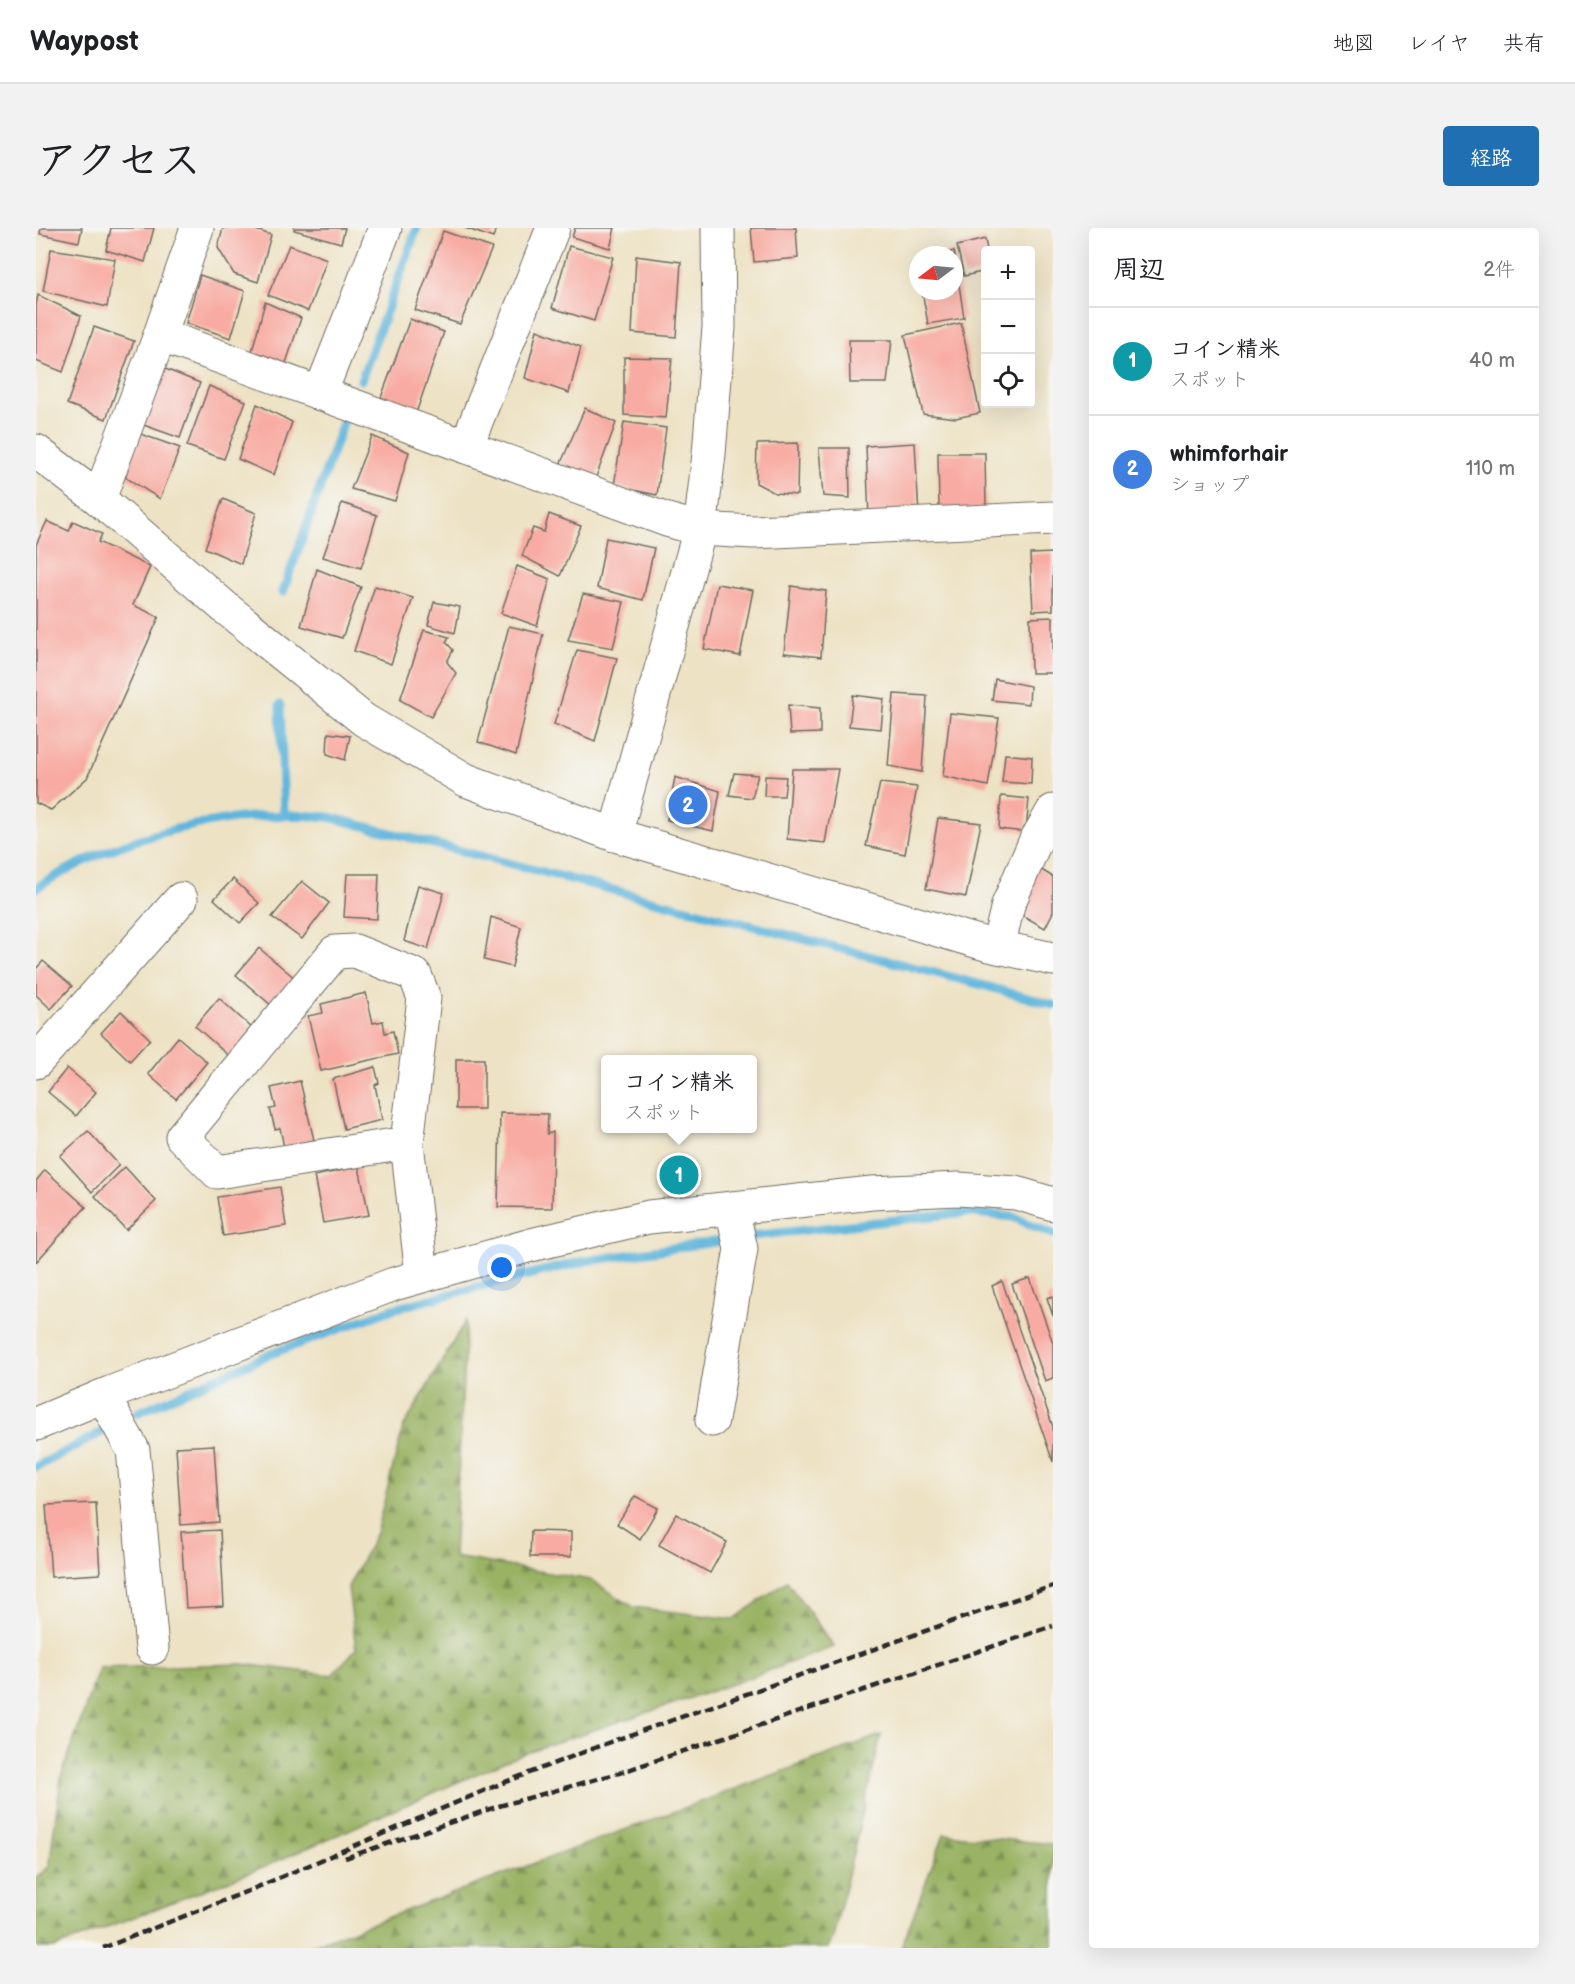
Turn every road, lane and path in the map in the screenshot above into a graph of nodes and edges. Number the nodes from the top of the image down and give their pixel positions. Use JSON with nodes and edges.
{"nodes":[{"id":1,"x":197,"y":228,"type":"edge"},
{"id":2,"x":386,"y":228,"type":"edge"},
{"id":3,"x":553,"y":228,"type":"edge"},
{"id":4,"x":718,"y":228,"type":"edge"},
{"id":5,"x":160,"y":335,"type":"junction"},
{"id":6,"x":320,"y":394,"type":"junction"},
{"id":7,"x":466,"y":447,"type":"junction"},
{"id":8,"x":36,"y":451,"type":"edge"},
{"id":9,"x":99,"y":499,"type":"junction"},
{"id":10,"x":1053,"y":518,"type":"edge"},
{"id":11,"x":700,"y":529,"type":"junction"},
{"id":12,"x":1053,"y":811,"type":"edge"},
{"id":13,"x":615,"y":835,"type":"junction"},
{"id":14,"x":181,"y":899,"type":"dead end"},
{"id":15,"x":998,"y":947,"type":"junction"},
{"id":16,"x":1053,"y":959,"type":"edge"},
{"id":17,"x":36,"y":1062,"type":"edge"},
{"id":18,"x":407,"y":1143,"type":"junction"},
{"id":19,"x":1053,"y":1204,"type":"edge"},
{"id":20,"x":732,"y":1208,"type":"junction"},
{"id":21,"x":422,"y":1275,"type":"junction"},
{"id":22,"x":104,"y":1396,"type":"junction"},
{"id":23,"x":712,"y":1420,"type":"dead end"},
{"id":24,"x":36,"y":1424,"type":"edge"},
{"id":25,"x":152,"y":1648,"type":"dead end"}],
"edges":[{"from":1,"to":5,"type":"street"},
{"from":2,"to":6,"type":"street"},
{"from":3,"to":7,"type":"street"},
{"from":4,"to":11,"type":"street"},
{"from":5,"to":6,"type":"street"},
{"from":5,"to":9,"type":"street"},
{"from":6,"to":7,"type":"street"},
{"from":7,"to":11,"type":"street"},
{"from":8,"to":9,"type":"street"},
{"from":9,"to":13,"type":"street"},
{"from":10,"to":11,"type":"street"},
{"from":11,"to":13,"type":"street"},
{"from":12,"to":15,"type":"street"},
{"from":13,"to":15,"type":"street"},
{"from":14,"to":17,"type":"street"},
{"from":15,"to":16,"type":"street"},
{"from":18,"to":18,"type":"street"},
{"from":18,"to":21,"type":"street"},
{"from":19,"to":20,"type":"street"},
{"from":20,"to":21,"type":"street"},
{"from":20,"to":23,"type":"street"},
{"from":21,"to":22,"type":"street"},
{"from":22,"to":24,"type":"street"},
{"from":22,"to":25,"type":"street"}]}
